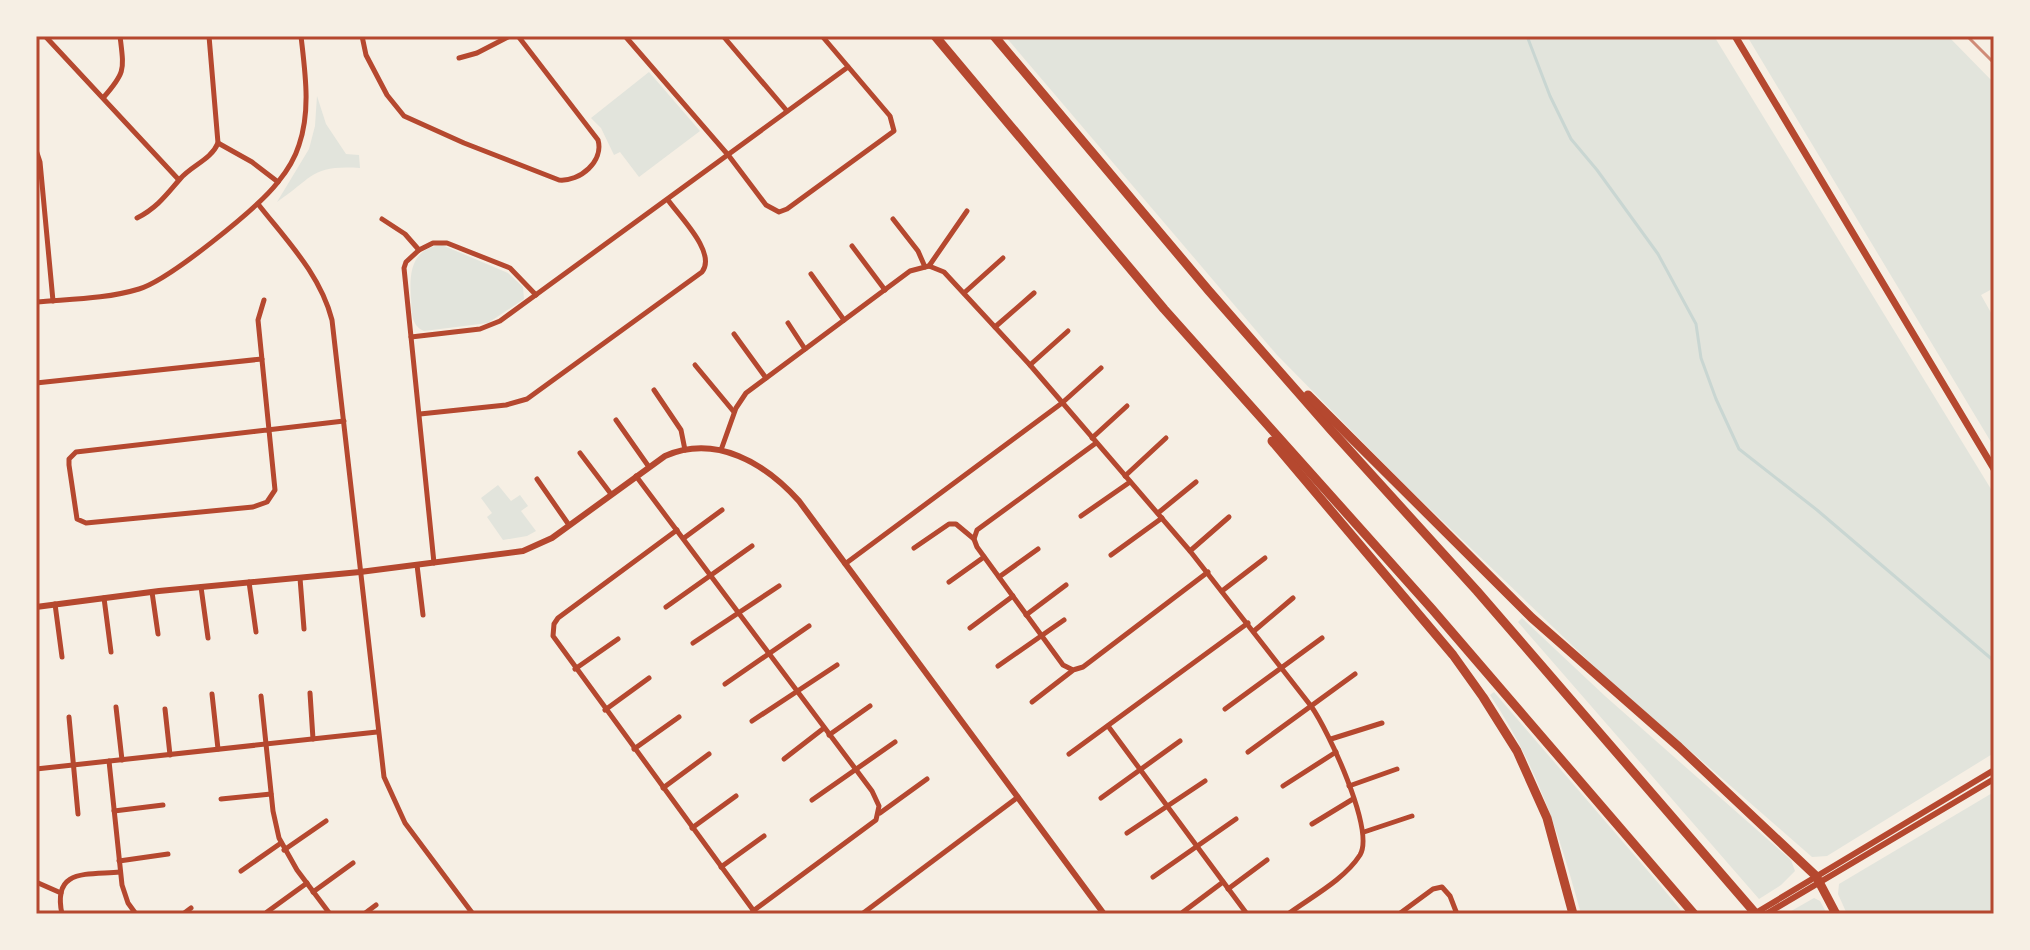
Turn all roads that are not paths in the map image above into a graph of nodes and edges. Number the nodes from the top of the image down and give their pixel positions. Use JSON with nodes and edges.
{"nodes":[{"id":1,"x":45,"y":36,"type":"edge"},
{"id":2,"x":120,"y":36,"type":"edge"},
{"id":3,"x":209,"y":36,"type":"edge"},
{"id":4,"x":301,"y":36,"type":"edge"},
{"id":5,"x":362,"y":36,"type":"edge"},
{"id":6,"x":510,"y":36,"type":"edge"},
{"id":7,"x":518,"y":36,"type":"edge"},
{"id":8,"x":625,"y":36,"type":"edge"},
{"id":9,"x":723,"y":36,"type":"edge"},
{"id":10,"x":822,"y":36,"type":"edge"},
{"id":11,"x":935,"y":36,"type":"edge"},
{"id":12,"x":994,"y":36,"type":"edge"},
{"id":13,"x":1735,"y":36,"type":"edge"},
{"id":14,"x":459,"y":58,"type":"dead end"},
{"id":15,"x":848,"y":67,"type":"junction"},
{"id":16,"x":103,"y":98,"type":"junction"},
{"id":17,"x":788,"y":111,"type":"junction"},
{"id":18,"x":218,"y":143,"type":"junction"},
{"id":19,"x":36,"y":150,"type":"edge"},
{"id":20,"x":729,"y":156,"type":"junction"},
{"id":21,"x":179,"y":180,"type":"junction"},
{"id":22,"x":278,"y":182,"type":"junction"},
{"id":23,"x":668,"y":200,"type":"junction"},
{"id":24,"x":258,"y":204,"type":"junction"},
{"id":25,"x":967,"y":211,"type":"dead end"},
{"id":26,"x":137,"y":218,"type":"dead end"},
{"id":27,"x":382,"y":219,"type":"dead end"},
{"id":28,"x":893,"y":219,"type":"dead end"},
{"id":29,"x":852,"y":246,"type":"dead end"},
{"id":30,"x":419,"y":250,"type":"junction"},
{"id":31,"x":1003,"y":258,"type":"dead end"},
{"id":32,"x":927,"y":266,"type":"junction"},
{"id":33,"x":811,"y":274,"type":"dead end"},
{"id":34,"x":885,"y":290,"type":"junction"},
{"id":35,"x":1209,"y":291,"type":"junction"},
{"id":36,"x":964,"y":293,"type":"junction"},
{"id":37,"x":1034,"y":293,"type":"dead end"},
{"id":38,"x":536,"y":295,"type":"junction"},
{"id":39,"x":264,"y":300,"type":"dead end"},
{"id":40,"x":53,"y":301,"type":"junction"},
{"id":41,"x":36,"y":302,"type":"edge"},
{"id":42,"x":1164,"y":309,"type":"junction"},
{"id":43,"x":844,"y":320,"type":"junction"},
{"id":44,"x":788,"y":323,"type":"dead end"},
{"id":45,"x":995,"y":327,"type":"junction"},
{"id":46,"x":1068,"y":331,"type":"dead end"},
{"id":47,"x":734,"y":334,"type":"dead end"},
{"id":48,"x":411,"y":337,"type":"junction"},
{"id":49,"x":805,"y":349,"type":"junction"},
{"id":50,"x":262,"y":359,"type":"junction"},
{"id":51,"x":695,"y":365,"type":"dead end"},
{"id":52,"x":1030,"y":365,"type":"junction"},
{"id":53,"x":1101,"y":368,"type":"dead end"},
{"id":54,"x":766,"y":378,"type":"junction"},
{"id":55,"x":36,"y":383,"type":"edge"},
{"id":56,"x":654,"y":390,"type":"dead end"},
{"id":57,"x":1062,"y":403,"type":"junction"},
{"id":58,"x":1127,"y":406,"type":"dead end"},
{"id":59,"x":734,"y":412,"type":"junction"},
{"id":60,"x":420,"y":414,"type":"junction"},
{"id":61,"x":616,"y":420,"type":"dead end"},
{"id":62,"x":344,"y":421,"type":"junction"},
{"id":63,"x":269,"y":431,"type":"junction"},
{"id":64,"x":1166,"y":438,"type":"dead end"},
{"id":65,"x":1094,"y":440,"type":"junction"},
{"id":66,"x":1983,"y":447,"type":"junction"},
{"id":67,"x":685,"y":450,"type":"junction"},
{"id":68,"x":721,"y":450,"type":"junction"},
{"id":69,"x":580,"y":453,"type":"dead end"},
{"id":70,"x":1994,"y":459,"type":"edge"},
{"id":71,"x":649,"y":467,"type":"junction"},
{"id":72,"x":1994,"y":469,"type":"edge"},
{"id":73,"x":636,"y":475,"type":"junction"},
{"id":74,"x":1125,"y":476,"type":"junction"},
{"id":75,"x":537,"y":479,"type":"dead end"},
{"id":76,"x":1130,"y":482,"type":"junction"},
{"id":77,"x":1196,"y":482,"type":"dead end"},
{"id":78,"x":611,"y":494,"type":"junction"},
{"id":79,"x":722,"y":510,"type":"dead end"},
{"id":80,"x":1081,"y":516,"type":"dead end"},
{"id":81,"x":1160,"y":516,"type":"junction"},
{"id":82,"x":1229,"y":517,"type":"dead end"},
{"id":83,"x":569,"y":525,"type":"junction"},
{"id":84,"x":677,"y":530,"type":"junction"},
{"id":85,"x":684,"y":538,"type":"junction"},
{"id":86,"x":974,"y":539,"type":"junction"},
{"id":87,"x":752,"y":546,"type":"dead end"},
{"id":88,"x":914,"y":548,"type":"dead end"},
{"id":89,"x":1038,"y":549,"type":"dead end"},
{"id":90,"x":1190,"y":551,"type":"junction"},
{"id":91,"x":1111,"y":555,"type":"dead end"},
{"id":92,"x":984,"y":557,"type":"junction"},
{"id":93,"x":1265,"y":558,"type":"dead end"},
{"id":94,"x":434,"y":563,"type":"junction"},
{"id":95,"x":845,"y":564,"type":"junction"},
{"id":96,"x":417,"y":565,"type":"junction"},
{"id":97,"x":360,"y":572,"type":"junction"},
{"id":98,"x":1208,"y":572,"type":"junction"},
{"id":99,"x":711,"y":575,"type":"junction"},
{"id":100,"x":999,"y":577,"type":"junction"},
{"id":101,"x":300,"y":578,"type":"junction"},
{"id":102,"x":249,"y":582,"type":"junction"},
{"id":103,"x":949,"y":582,"type":"dead end"},
{"id":104,"x":1066,"y":585,"type":"dead end"},
{"id":105,"x":779,"y":586,"type":"dead end"},
{"id":106,"x":201,"y":587,"type":"junction"},
{"id":107,"x":1222,"y":591,"type":"junction"},
{"id":108,"x":152,"y":592,"type":"junction"},
{"id":109,"x":1013,"y":596,"type":"junction"},
{"id":110,"x":104,"y":598,"type":"junction"},
{"id":111,"x":1293,"y":598,"type":"dead end"},
{"id":112,"x":55,"y":604,"type":"junction"},
{"id":113,"x":36,"y":607,"type":"edge"},
{"id":114,"x":666,"y":607,"type":"dead end"},
{"id":115,"x":739,"y":613,"type":"junction"},
{"id":116,"x":423,"y":615,"type":"dead end"},
{"id":117,"x":1026,"y":615,"type":"junction"},
{"id":118,"x":1064,"y":620,"type":"dead end"},
{"id":119,"x":1248,"y":623,"type":"junction"},
{"id":120,"x":809,"y":626,"type":"dead end"},
{"id":121,"x":970,"y":628,"type":"dead end"},
{"id":122,"x":304,"y":629,"type":"dead end"},
{"id":123,"x":1254,"y":631,"type":"junction"},
{"id":124,"x":256,"y":632,"type":"dead end"},
{"id":125,"x":158,"y":634,"type":"dead end"},
{"id":126,"x":1042,"y":636,"type":"junction"},
{"id":127,"x":208,"y":638,"type":"dead end"},
{"id":128,"x":1322,"y":638,"type":"dead end"},
{"id":129,"x":618,"y":639,"type":"dead end"},
{"id":130,"x":693,"y":643,"type":"dead end"},
{"id":131,"x":111,"y":652,"type":"dead end"},
{"id":132,"x":769,"y":653,"type":"junction"},
{"id":133,"x":62,"y":657,"type":"dead end"},
{"id":134,"x":837,"y":665,"type":"dead end"},
{"id":135,"x":998,"y":666,"type":"dead end"},
{"id":136,"x":1282,"y":667,"type":"junction"},
{"id":137,"x":575,"y":669,"type":"junction"},
{"id":138,"x":1073,"y":670,"type":"junction"},
{"id":139,"x":1355,"y":674,"type":"dead end"},
{"id":140,"x":649,"y":678,"type":"dead end"},
{"id":141,"x":725,"y":684,"type":"dead end"},
{"id":142,"x":797,"y":691,"type":"junction"},
{"id":143,"x":310,"y":693,"type":"dead end"},
{"id":144,"x":212,"y":694,"type":"dead end"},
{"id":145,"x":261,"y":696,"type":"dead end"},
{"id":146,"x":1032,"y":702,"type":"dead end"},
{"id":147,"x":870,"y":706,"type":"dead end"},
{"id":148,"x":1311,"y":706,"type":"junction"},
{"id":149,"x":116,"y":707,"type":"dead end"},
{"id":150,"x":165,"y":709,"type":"dead end"},
{"id":151,"x":1225,"y":709,"type":"dead end"},
{"id":152,"x":605,"y":710,"type":"junction"},
{"id":153,"x":69,"y":717,"type":"dead end"},
{"id":154,"x":679,"y":717,"type":"dead end"},
{"id":155,"x":752,"y":721,"type":"dead end"},
{"id":156,"x":1382,"y":723,"type":"dead end"},
{"id":157,"x":1108,"y":726,"type":"junction"},
{"id":158,"x":824,"y":728,"type":"junction"},
{"id":159,"x":377,"y":732,"type":"junction"},
{"id":160,"x":829,"y":735,"type":"junction"},
{"id":161,"x":313,"y":739,"type":"junction"},
{"id":162,"x":1331,"y":739,"type":"junction"},
{"id":163,"x":1180,"y":741,"type":"dead end"},
{"id":164,"x":895,"y":742,"type":"dead end"},
{"id":165,"x":265,"y":744,"type":"junction"},
{"id":166,"x":218,"y":749,"type":"junction"},
{"id":167,"x":634,"y":749,"type":"junction"},
{"id":168,"x":1248,"y":752,"type":"dead end"},
{"id":169,"x":1336,"y":752,"type":"junction"},
{"id":170,"x":709,"y":754,"type":"dead end"},
{"id":171,"x":1069,"y":754,"type":"dead end"},
{"id":172,"x":170,"y":755,"type":"junction"},
{"id":173,"x":784,"y":759,"type":"dead end"},
{"id":174,"x":122,"y":760,"type":"junction"},
{"id":175,"x":109,"y":761,"type":"junction"},
{"id":176,"x":74,"y":765,"type":"junction"},
{"id":177,"x":36,"y":769,"type":"edge"},
{"id":178,"x":855,"y":769,"type":"junction"},
{"id":179,"x":1139,"y":769,"type":"junction"},
{"id":180,"x":1397,"y":769,"type":"dead end"},
{"id":181,"x":1994,"y":770,"type":"edge"},
{"id":182,"x":927,"y":779,"type":"dead end"},
{"id":183,"x":1994,"y":779,"type":"edge"},
{"id":184,"x":1205,"y":781,"type":"dead end"},
{"id":185,"x":1283,"y":786,"type":"dead end"},
{"id":186,"x":1349,"y":786,"type":"junction"},
{"id":187,"x":663,"y":788,"type":"junction"},
{"id":188,"x":271,"y":794,"type":"junction"},
{"id":189,"x":736,"y":796,"type":"dead end"},
{"id":190,"x":1018,"y":797,"type":"junction"},
{"id":191,"x":1101,"y":798,"type":"dead end"},
{"id":192,"x":221,"y":799,"type":"dead end"},
{"id":193,"x":1353,"y":799,"type":"junction"},
{"id":194,"x":812,"y":800,"type":"dead end"},
{"id":195,"x":163,"y":805,"type":"dead end"},
{"id":196,"x":1168,"y":808,"type":"junction"},
{"id":197,"x":114,"y":811,"type":"junction"},
{"id":198,"x":879,"y":813,"type":"junction"},
{"id":199,"x":78,"y":814,"type":"dead end"},
{"id":200,"x":1412,"y":816,"type":"dead end"},
{"id":201,"x":1236,"y":819,"type":"dead end"},
{"id":202,"x":326,"y":821,"type":"dead end"},
{"id":203,"x":1312,"y":824,"type":"dead end"},
{"id":204,"x":692,"y":828,"type":"junction"},
{"id":205,"x":1364,"y":832,"type":"junction"},
{"id":206,"x":1127,"y":833,"type":"dead end"},
{"id":207,"x":764,"y":836,"type":"dead end"},
{"id":208,"x":281,"y":843,"type":"junction"},
{"id":209,"x":1197,"y":846,"type":"junction"},
{"id":210,"x":284,"y":850,"type":"junction"},
{"id":211,"x":168,"y":854,"type":"dead end"},
{"id":212,"x":1267,"y":860,"type":"dead end"},
{"id":213,"x":119,"y":861,"type":"junction"},
{"id":214,"x":353,"y":863,"type":"dead end"},
{"id":215,"x":721,"y":867,"type":"junction"},
{"id":216,"x":241,"y":871,"type":"dead end"},
{"id":217,"x":120,"y":872,"type":"junction"},
{"id":218,"x":1153,"y":877,"type":"dead end"},
{"id":219,"x":1818,"y":879,"type":"junction"},
{"id":220,"x":36,"y":882,"type":"edge"},
{"id":221,"x":1223,"y":882,"type":"junction"},
{"id":222,"x":307,"y":883,"type":"junction"},
{"id":223,"x":1228,"y":889,"type":"junction"},
{"id":224,"x":313,"y":892,"type":"junction"},
{"id":225,"x":61,"y":893,"type":"junction"},
{"id":226,"x":1788,"y":897,"type":"junction"},
{"id":227,"x":376,"y":905,"type":"dead end"},
{"id":228,"x":191,"y":908,"type":"dead end"},
{"id":229,"x":267,"y":912,"type":"dead end"},
{"id":230,"x":754,"y":912,"type":"edge"},
{"id":231,"x":1183,"y":912,"type":"dead end"},
{"id":232,"x":62,"y":914,"type":"edge"},
{"id":233,"x":136,"y":914,"type":"edge"},
{"id":234,"x":183,"y":914,"type":"edge"},
{"id":235,"x":330,"y":914,"type":"edge"},
{"id":236,"x":364,"y":914,"type":"edge"},
{"id":237,"x":473,"y":914,"type":"edge"},
{"id":238,"x":862,"y":914,"type":"edge"},
{"id":239,"x":1104,"y":914,"type":"edge"},
{"id":240,"x":1247,"y":914,"type":"edge"},
{"id":241,"x":1288,"y":914,"type":"edge"},
{"id":242,"x":1399,"y":914,"type":"edge"},
{"id":243,"x":1457,"y":914,"type":"edge"},
{"id":244,"x":1573,"y":914,"type":"edge"},
{"id":245,"x":1694,"y":914,"type":"edge"},
{"id":246,"x":1755,"y":914,"type":"edge"},
{"id":247,"x":1766,"y":914,"type":"edge"},
{"id":248,"x":1836,"y":914,"type":"edge"}],
"edges":[{"from":1,"to":16,"type":"street"},
{"from":2,"to":16,"type":"street"},
{"from":3,"to":18,"type":"street"},
{"from":4,"to":22,"type":"street"},
{"from":5,"to":7,"type":"street"},
{"from":6,"to":14,"type":"street"},
{"from":8,"to":20,"type":"street"},
{"from":9,"to":17,"type":"street"},
{"from":10,"to":15,"type":"street"},
{"from":11,"to":42,"type":"highway"},
{"from":12,"to":35,"type":"highway"},
{"from":13,"to":66,"type":"main road"},
{"from":15,"to":17,"type":"street"},
{"from":15,"to":20,"type":"street"},
{"from":16,"to":21,"type":"street"},
{"from":17,"to":20,"type":"street"},
{"from":18,"to":21,"type":"street"},
{"from":18,"to":22,"type":"street"},
{"from":19,"to":40,"type":"street"},
{"from":20,"to":23,"type":"street"},
{"from":21,"to":26,"type":"street"},
{"from":22,"to":24,"type":"street"},
{"from":23,"to":38,"type":"street"},
{"from":23,"to":60,"type":"street"},
{"from":24,"to":40,"type":"street"},
{"from":24,"to":62,"type":"street"},
{"from":25,"to":32,"type":"street"},
{"from":27,"to":30,"type":"street"},
{"from":28,"to":32,"type":"street"},
{"from":29,"to":34,"type":"street"},
{"from":30,"to":38,"type":"street"},
{"from":30,"to":48,"type":"street"},
{"from":31,"to":36,"type":"street"},
{"from":32,"to":34,"type":"street"},
{"from":32,"to":36,"type":"street"},
{"from":33,"to":43,"type":"street"},
{"from":34,"to":43,"type":"street"},
{"from":35,"to":219,"type":"highway"},
{"from":35,"to":246,"type":"highway"},
{"from":36,"to":45,"type":"street"},
{"from":37,"to":45,"type":"street"},
{"from":38,"to":48,"type":"street"},
{"from":39,"to":50,"type":"street"},
{"from":40,"to":41,"type":"street"},
{"from":42,"to":244,"type":"highway"},
{"from":42,"to":245,"type":"highway"},
{"from":43,"to":49,"type":"street"},
{"from":44,"to":49,"type":"street"},
{"from":45,"to":52,"type":"street"},
{"from":46,"to":52,"type":"street"},
{"from":47,"to":54,"type":"street"},
{"from":48,"to":60,"type":"street"},
{"from":49,"to":54,"type":"street"},
{"from":50,"to":55,"type":"street"},
{"from":50,"to":63,"type":"street"},
{"from":51,"to":59,"type":"street"},
{"from":52,"to":57,"type":"street"},
{"from":53,"to":57,"type":"street"},
{"from":54,"to":59,"type":"street"},
{"from":56,"to":67,"type":"street"},
{"from":57,"to":65,"type":"street"},
{"from":57,"to":95,"type":"street"},
{"from":58,"to":65,"type":"street"},
{"from":59,"to":68,"type":"street"},
{"from":60,"to":94,"type":"street"},
{"from":61,"to":71,"type":"street"},
{"from":62,"to":63,"type":"street"},
{"from":62,"to":97,"type":"street"},
{"from":63,"to":63,"type":"street"},
{"from":64,"to":74,"type":"street"},
{"from":65,"to":74,"type":"street"},
{"from":65,"to":86,"type":"street"},
{"from":66,"to":70,"type":"main road"},
{"from":66,"to":72,"type":"main road"},
{"from":67,"to":68,"type":"street"},
{"from":67,"to":71,"type":"street"},
{"from":68,"to":95,"type":"street"},
{"from":69,"to":78,"type":"street"},
{"from":71,"to":73,"type":"street"},
{"from":73,"to":78,"type":"street"},
{"from":73,"to":84,"type":"street"},
{"from":74,"to":76,"type":"street"},
{"from":75,"to":83,"type":"street"},
{"from":76,"to":80,"type":"street"},
{"from":76,"to":81,"type":"street"},
{"from":77,"to":81,"type":"street"},
{"from":78,"to":83,"type":"street"},
{"from":79,"to":85,"type":"street"},
{"from":81,"to":90,"type":"street"},
{"from":81,"to":91,"type":"street"},
{"from":82,"to":90,"type":"street"},
{"from":83,"to":94,"type":"street"},
{"from":84,"to":85,"type":"street"},
{"from":84,"to":137,"type":"street"},
{"from":85,"to":99,"type":"street"},
{"from":86,"to":88,"type":"street"},
{"from":86,"to":92,"type":"street"},
{"from":87,"to":99,"type":"street"},
{"from":89,"to":100,"type":"street"},
{"from":90,"to":98,"type":"street"},
{"from":92,"to":100,"type":"street"},
{"from":92,"to":103,"type":"street"},
{"from":93,"to":107,"type":"street"},
{"from":94,"to":96,"type":"street"},
{"from":95,"to":190,"type":"street"},
{"from":96,"to":97,"type":"street"},
{"from":96,"to":116,"type":"street"},
{"from":97,"to":101,"type":"street"},
{"from":97,"to":159,"type":"street"},
{"from":98,"to":107,"type":"street"},
{"from":98,"to":138,"type":"street"},
{"from":99,"to":114,"type":"street"},
{"from":99,"to":115,"type":"street"},
{"from":100,"to":109,"type":"street"},
{"from":101,"to":102,"type":"street"},
{"from":101,"to":122,"type":"street"},
{"from":102,"to":106,"type":"street"},
{"from":102,"to":124,"type":"street"},
{"from":104,"to":117,"type":"street"},
{"from":105,"to":115,"type":"street"},
{"from":106,"to":108,"type":"street"},
{"from":106,"to":127,"type":"street"},
{"from":107,"to":119,"type":"street"},
{"from":108,"to":110,"type":"street"},
{"from":108,"to":125,"type":"street"},
{"from":109,"to":117,"type":"street"},
{"from":109,"to":121,"type":"street"},
{"from":110,"to":112,"type":"street"},
{"from":110,"to":131,"type":"street"},
{"from":111,"to":123,"type":"street"},
{"from":112,"to":113,"type":"street"},
{"from":112,"to":133,"type":"street"},
{"from":115,"to":130,"type":"street"},
{"from":115,"to":132,"type":"street"},
{"from":117,"to":126,"type":"street"},
{"from":118,"to":126,"type":"street"},
{"from":119,"to":123,"type":"street"},
{"from":119,"to":157,"type":"street"},
{"from":120,"to":132,"type":"street"},
{"from":123,"to":136,"type":"street"},
{"from":126,"to":135,"type":"street"},
{"from":126,"to":138,"type":"street"},
{"from":128,"to":136,"type":"street"},
{"from":129,"to":137,"type":"street"},
{"from":132,"to":141,"type":"street"},
{"from":132,"to":142,"type":"street"},
{"from":134,"to":142,"type":"street"},
{"from":136,"to":148,"type":"street"},
{"from":136,"to":151,"type":"street"},
{"from":137,"to":152,"type":"street"},
{"from":138,"to":146,"type":"street"},
{"from":139,"to":148,"type":"street"},
{"from":140,"to":152,"type":"street"},
{"from":142,"to":155,"type":"street"},
{"from":142,"to":158,"type":"street"},
{"from":143,"to":161,"type":"street"},
{"from":144,"to":166,"type":"street"},
{"from":145,"to":165,"type":"street"},
{"from":147,"to":160,"type":"street"},
{"from":148,"to":162,"type":"street"},
{"from":148,"to":168,"type":"street"},
{"from":149,"to":174,"type":"street"},
{"from":150,"to":172,"type":"street"},
{"from":152,"to":167,"type":"street"},
{"from":153,"to":176,"type":"street"},
{"from":154,"to":167,"type":"street"},
{"from":156,"to":162,"type":"street"},
{"from":157,"to":171,"type":"street"},
{"from":157,"to":179,"type":"street"},
{"from":158,"to":160,"type":"street"},
{"from":158,"to":173,"type":"street"},
{"from":159,"to":161,"type":"street"},
{"from":159,"to":237,"type":"street"},
{"from":160,"to":178,"type":"street"},
{"from":161,"to":165,"type":"street"},
{"from":162,"to":169,"type":"street"},
{"from":163,"to":179,"type":"street"},
{"from":164,"to":178,"type":"street"},
{"from":165,"to":166,"type":"street"},
{"from":165,"to":188,"type":"street"},
{"from":166,"to":172,"type":"street"},
{"from":167,"to":187,"type":"street"},
{"from":169,"to":185,"type":"street"},
{"from":169,"to":186,"type":"street"},
{"from":170,"to":187,"type":"street"},
{"from":172,"to":174,"type":"street"},
{"from":174,"to":175,"type":"street"},
{"from":175,"to":176,"type":"street"},
{"from":175,"to":197,"type":"street"},
{"from":176,"to":177,"type":"street"},
{"from":176,"to":199,"type":"street"},
{"from":178,"to":194,"type":"street"},
{"from":178,"to":198,"type":"street"},
{"from":179,"to":191,"type":"street"},
{"from":179,"to":196,"type":"street"},
{"from":180,"to":186,"type":"street"},
{"from":181,"to":219,"type":"street"},
{"from":182,"to":198,"type":"street"},
{"from":183,"to":219,"type":"street"},
{"from":184,"to":196,"type":"street"},
{"from":186,"to":193,"type":"street"},
{"from":187,"to":204,"type":"street"},
{"from":188,"to":192,"type":"street"},
{"from":188,"to":208,"type":"street"},
{"from":189,"to":204,"type":"street"},
{"from":190,"to":238,"type":"street"},
{"from":190,"to":239,"type":"street"},
{"from":193,"to":203,"type":"street"},
{"from":193,"to":205,"type":"street"},
{"from":195,"to":197,"type":"street"},
{"from":196,"to":206,"type":"street"},
{"from":196,"to":209,"type":"street"},
{"from":197,"to":213,"type":"street"},
{"from":198,"to":230,"type":"street"},
{"from":200,"to":205,"type":"street"},
{"from":201,"to":209,"type":"street"},
{"from":202,"to":210,"type":"street"},
{"from":204,"to":215,"type":"street"},
{"from":205,"to":241,"type":"street"},
{"from":207,"to":215,"type":"street"},
{"from":208,"to":210,"type":"street"},
{"from":208,"to":216,"type":"street"},
{"from":209,"to":218,"type":"street"},
{"from":209,"to":221,"type":"street"},
{"from":210,"to":222,"type":"street"},
{"from":211,"to":213,"type":"street"},
{"from":212,"to":223,"type":"street"},
{"from":213,"to":217,"type":"street"},
{"from":214,"to":224,"type":"street"},
{"from":215,"to":230,"type":"street"},
{"from":217,"to":225,"type":"street"},
{"from":217,"to":233,"type":"street"},
{"from":219,"to":226,"type":"street"},
{"from":219,"to":248,"type":"highway"},
{"from":220,"to":225,"type":"street"},
{"from":221,"to":223,"type":"street"},
{"from":221,"to":231,"type":"street"},
{"from":222,"to":224,"type":"street"},
{"from":222,"to":229,"type":"street"},
{"from":223,"to":240,"type":"street"},
{"from":224,"to":235,"type":"street"},
{"from":225,"to":232,"type":"street"},
{"from":226,"to":246,"type":"street"},
{"from":226,"to":247,"type":"street"},
{"from":227,"to":236,"type":"street"},
{"from":228,"to":234,"type":"street"},
{"from":242,"to":243,"type":"street"}]}
